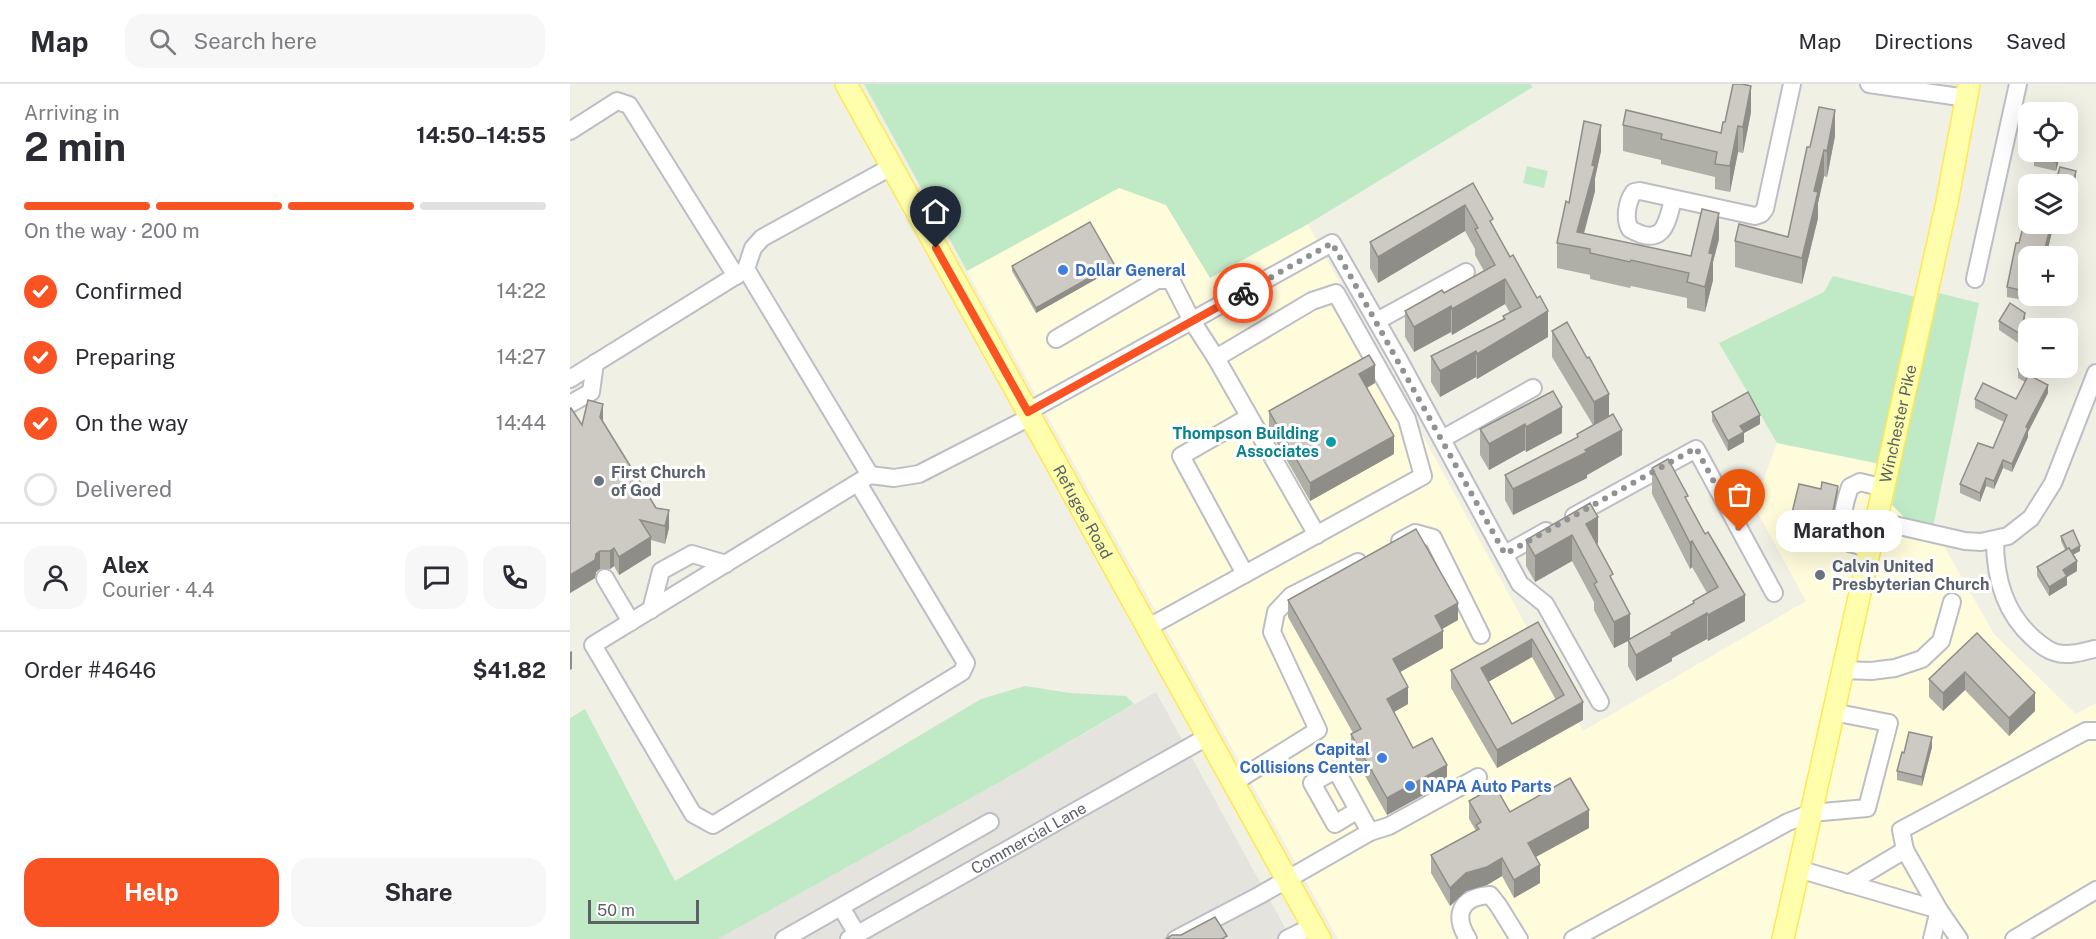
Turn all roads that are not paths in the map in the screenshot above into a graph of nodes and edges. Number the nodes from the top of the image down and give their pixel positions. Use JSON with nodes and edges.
{"nodes":[{"id":1,"x":846,"y":84,"type":"edge"},
{"id":2,"x":1792,"y":84,"type":"edge"},
{"id":3,"x":1869,"y":84,"type":"edge"},
{"id":4,"x":2018,"y":84,"type":"edge"},
{"id":5,"x":1968,"y":91,"type":"edge"},
{"id":6,"x":570,"y":131,"type":"edge"},
{"id":7,"x":891,"y":167,"type":"junction"},
{"id":8,"x":1673,"y":199,"type":"dead end"},
{"id":9,"x":1466,"y":272,"type":"dead end"},
{"id":10,"x":741,"y":273,"type":"junction"},
{"id":11,"x":1975,"y":279,"type":"dead end"},
{"id":12,"x":1192,"y":321,"type":"junction"},
{"id":13,"x":1377,"y":321,"type":"junction"},
{"id":14,"x":1056,"y":339,"type":"dead end"},
{"id":15,"x":1216,"y":358,"type":"junction"},
{"id":16,"x":595,"y":363,"type":"junction"},
{"id":17,"x":2096,"y":373,"type":"edge"},
{"id":18,"x":570,"y":379,"type":"edge"},
{"id":19,"x":1533,"y":388,"type":"dead end"},
{"id":20,"x":570,"y":404,"type":"edge"},
{"id":21,"x":1029,"y":414,"type":"junction"},
{"id":22,"x":1249,"y":417,"type":"junction"},
{"id":23,"x":1442,"y":439,"type":"junction"},
{"id":24,"x":864,"y":479,"type":"junction"},
{"id":25,"x":1884,"y":488,"type":"junction"},
{"id":26,"x":1877,"y":521,"type":"junction"},
{"id":27,"x":1317,"y":535,"type":"junction"},
{"id":28,"x":1995,"y":540,"type":"junction"},
{"id":29,"x":1870,"y":548,"type":"junction"},
{"id":30,"x":1505,"y":554,"type":"junction"},
{"id":31,"x":726,"y":564,"type":"junction"},
{"id":32,"x":1245,"y":574,"type":"junction"},
{"id":33,"x":605,"y":578,"type":"dead end"},
{"id":34,"x":1774,"y":593,"type":"dead end"},
{"id":35,"x":1952,"y":602,"type":"dead end"},
{"id":36,"x":651,"y":609,"type":"junction"},
{"id":37,"x":631,"y":622,"type":"junction"},
{"id":38,"x":1147,"y":628,"type":"junction"},
{"id":39,"x":1481,"y":635,"type":"dead end"},
{"id":40,"x":2094,"y":650,"type":"dead end"},
{"id":41,"x":1843,"y":670,"type":"junction"},
{"id":42,"x":1600,"y":702,"type":"dead end"},
{"id":43,"x":1833,"y":712,"type":"junction"},
{"id":44,"x":2096,"y":731,"type":"edge"},
{"id":45,"x":1207,"y":736,"type":"junction"},
{"id":46,"x":1478,"y":777,"type":"dead end"},
{"id":47,"x":1233,"y":783,"type":"junction"},
{"id":48,"x":1358,"y":810,"type":"dead end"},
{"id":49,"x":1811,"y":813,"type":"junction"},
{"id":50,"x":990,"y":822,"type":"dead end"},
{"id":51,"x":1370,"y":832,"type":"junction"},
{"id":52,"x":1905,"y":850,"type":"junction"},
{"id":53,"x":1798,"y":869,"type":"junction"},
{"id":54,"x":1287,"y":879,"type":"junction"},
{"id":55,"x":1848,"y":884,"type":"junction"},
{"id":56,"x":2096,"y":890,"type":"edge"},
{"id":57,"x":841,"y":907,"type":"junction"},
{"id":58,"x":1939,"y":910,"type":"junction"},
{"id":59,"x":1316,"y":932,"type":"edge"},
{"id":60,"x":853,"y":937,"type":"edge"},
{"id":61,"x":784,"y":939,"type":"edge"},
{"id":62,"x":1176,"y":939,"type":"edge"},
{"id":63,"x":1287,"y":939,"type":"edge"},
{"id":64,"x":1468,"y":939,"type":"edge"},
{"id":65,"x":1519,"y":939,"type":"edge"},
{"id":66,"x":1573,"y":939,"type":"edge"},
{"id":67,"x":1782,"y":939,"type":"edge"},
{"id":68,"x":1932,"y":939,"type":"edge"},
{"id":69,"x":1959,"y":939,"type":"edge"},
{"id":70,"x":2014,"y":939,"type":"edge"}],
"edges":[{"from":1,"to":7,"type":"main road","name":"Refugee Road"},
{"from":2,"to":8,"type":"street"},
{"from":3,"to":5,"type":"street"},
{"from":4,"to":11,"type":"street"},
{"from":5,"to":25,"type":"main road","name":"Winchester Pike"},
{"from":6,"to":10,"type":"street"},
{"from":7,"to":10,"type":"street"},
{"from":7,"to":21,"type":"main road","name":"Refugee Road"},
{"from":9,"to":13,"type":"street"},
{"from":10,"to":16,"type":"street"},
{"from":10,"to":24,"type":"street"},
{"from":12,"to":13,"type":"street"},
{"from":12,"to":14,"type":"street"},
{"from":12,"to":15,"type":"street"},
{"from":12,"to":21,"type":"street"},
{"from":13,"to":23,"type":"street"},
{"from":15,"to":22,"type":"street"},
{"from":15,"to":27,"type":"street"},
{"from":16,"to":18,"type":"street"},
{"from":16,"to":20,"type":"street"},
{"from":17,"to":28,"type":"street"},
{"from":19,"to":23,"type":"street"},
{"from":21,"to":24,"type":"street"},
{"from":21,"to":38,"type":"main road","name":"Refugee Road"},
{"from":22,"to":27,"type":"street"},
{"from":22,"to":32,"type":"street"},
{"from":23,"to":30,"type":"street"},
{"from":24,"to":31,"type":"street"},
{"from":24,"to":37,"type":"street"},
{"from":25,"to":26,"type":"main road","name":"Winchester Pike"},
{"from":25,"to":29,"type":"street"},
{"from":26,"to":28,"type":"street"},
{"from":26,"to":29,"type":"main road","name":"Winchester Pike"},
{"from":27,"to":32,"type":"street"},
{"from":28,"to":40,"type":"street"},
{"from":29,"to":41,"type":"main road","name":"Winchester Pike"},
{"from":30,"to":34,"type":"street"},
{"from":30,"to":42,"type":"street"},
{"from":31,"to":36,"type":"street"},
{"from":31,"to":36,"type":"street"},
{"from":32,"to":38,"type":"street"},
{"from":33,"to":37,"type":"street"},
{"from":35,"to":41,"type":"street"},
{"from":36,"to":37,"type":"street"},
{"from":38,"to":45,"type":"main road","name":"Refugee Road"},
{"from":39,"to":47,"type":"street"},
{"from":41,"to":43,"type":"main road","name":"Winchester Pike"},
{"from":43,"to":49,"type":"main road","name":"Winchester Pike"},
{"from":43,"to":49,"type":"street"},
{"from":44,"to":52,"type":"street"},
{"from":45,"to":47,"type":"main road","name":"Refugee Road"},
{"from":45,"to":60,"type":"street","name":"Commercial Lane"},
{"from":46,"to":51,"type":"street"},
{"from":47,"to":54,"type":"main road","name":"Refugee Road"},
{"from":48,"to":51,"type":"street"},
{"from":49,"to":53,"type":"main road","name":"Winchester Pike"},
{"from":49,"to":66,"type":"street"},
{"from":50,"to":57,"type":"street"},
{"from":51,"to":54,"type":"street"},
{"from":52,"to":55,"type":"street"},
{"from":52,"to":58,"type":"street"},
{"from":53,"to":55,"type":"street"},
{"from":53,"to":67,"type":"main road","name":"Winchester Pike"},
{"from":54,"to":59,"type":"main road","name":"Refugee Road"},
{"from":54,"to":62,"type":"street"},
{"from":55,"to":58,"type":"street"},
{"from":56,"to":70,"type":"street"},
{"from":57,"to":60,"type":"street"},
{"from":57,"to":61,"type":"street"},
{"from":58,"to":68,"type":"street"},
{"from":58,"to":69,"type":"street"},
{"from":59,"to":63,"type":"street"},
{"from":64,"to":65,"type":"street"}]}
